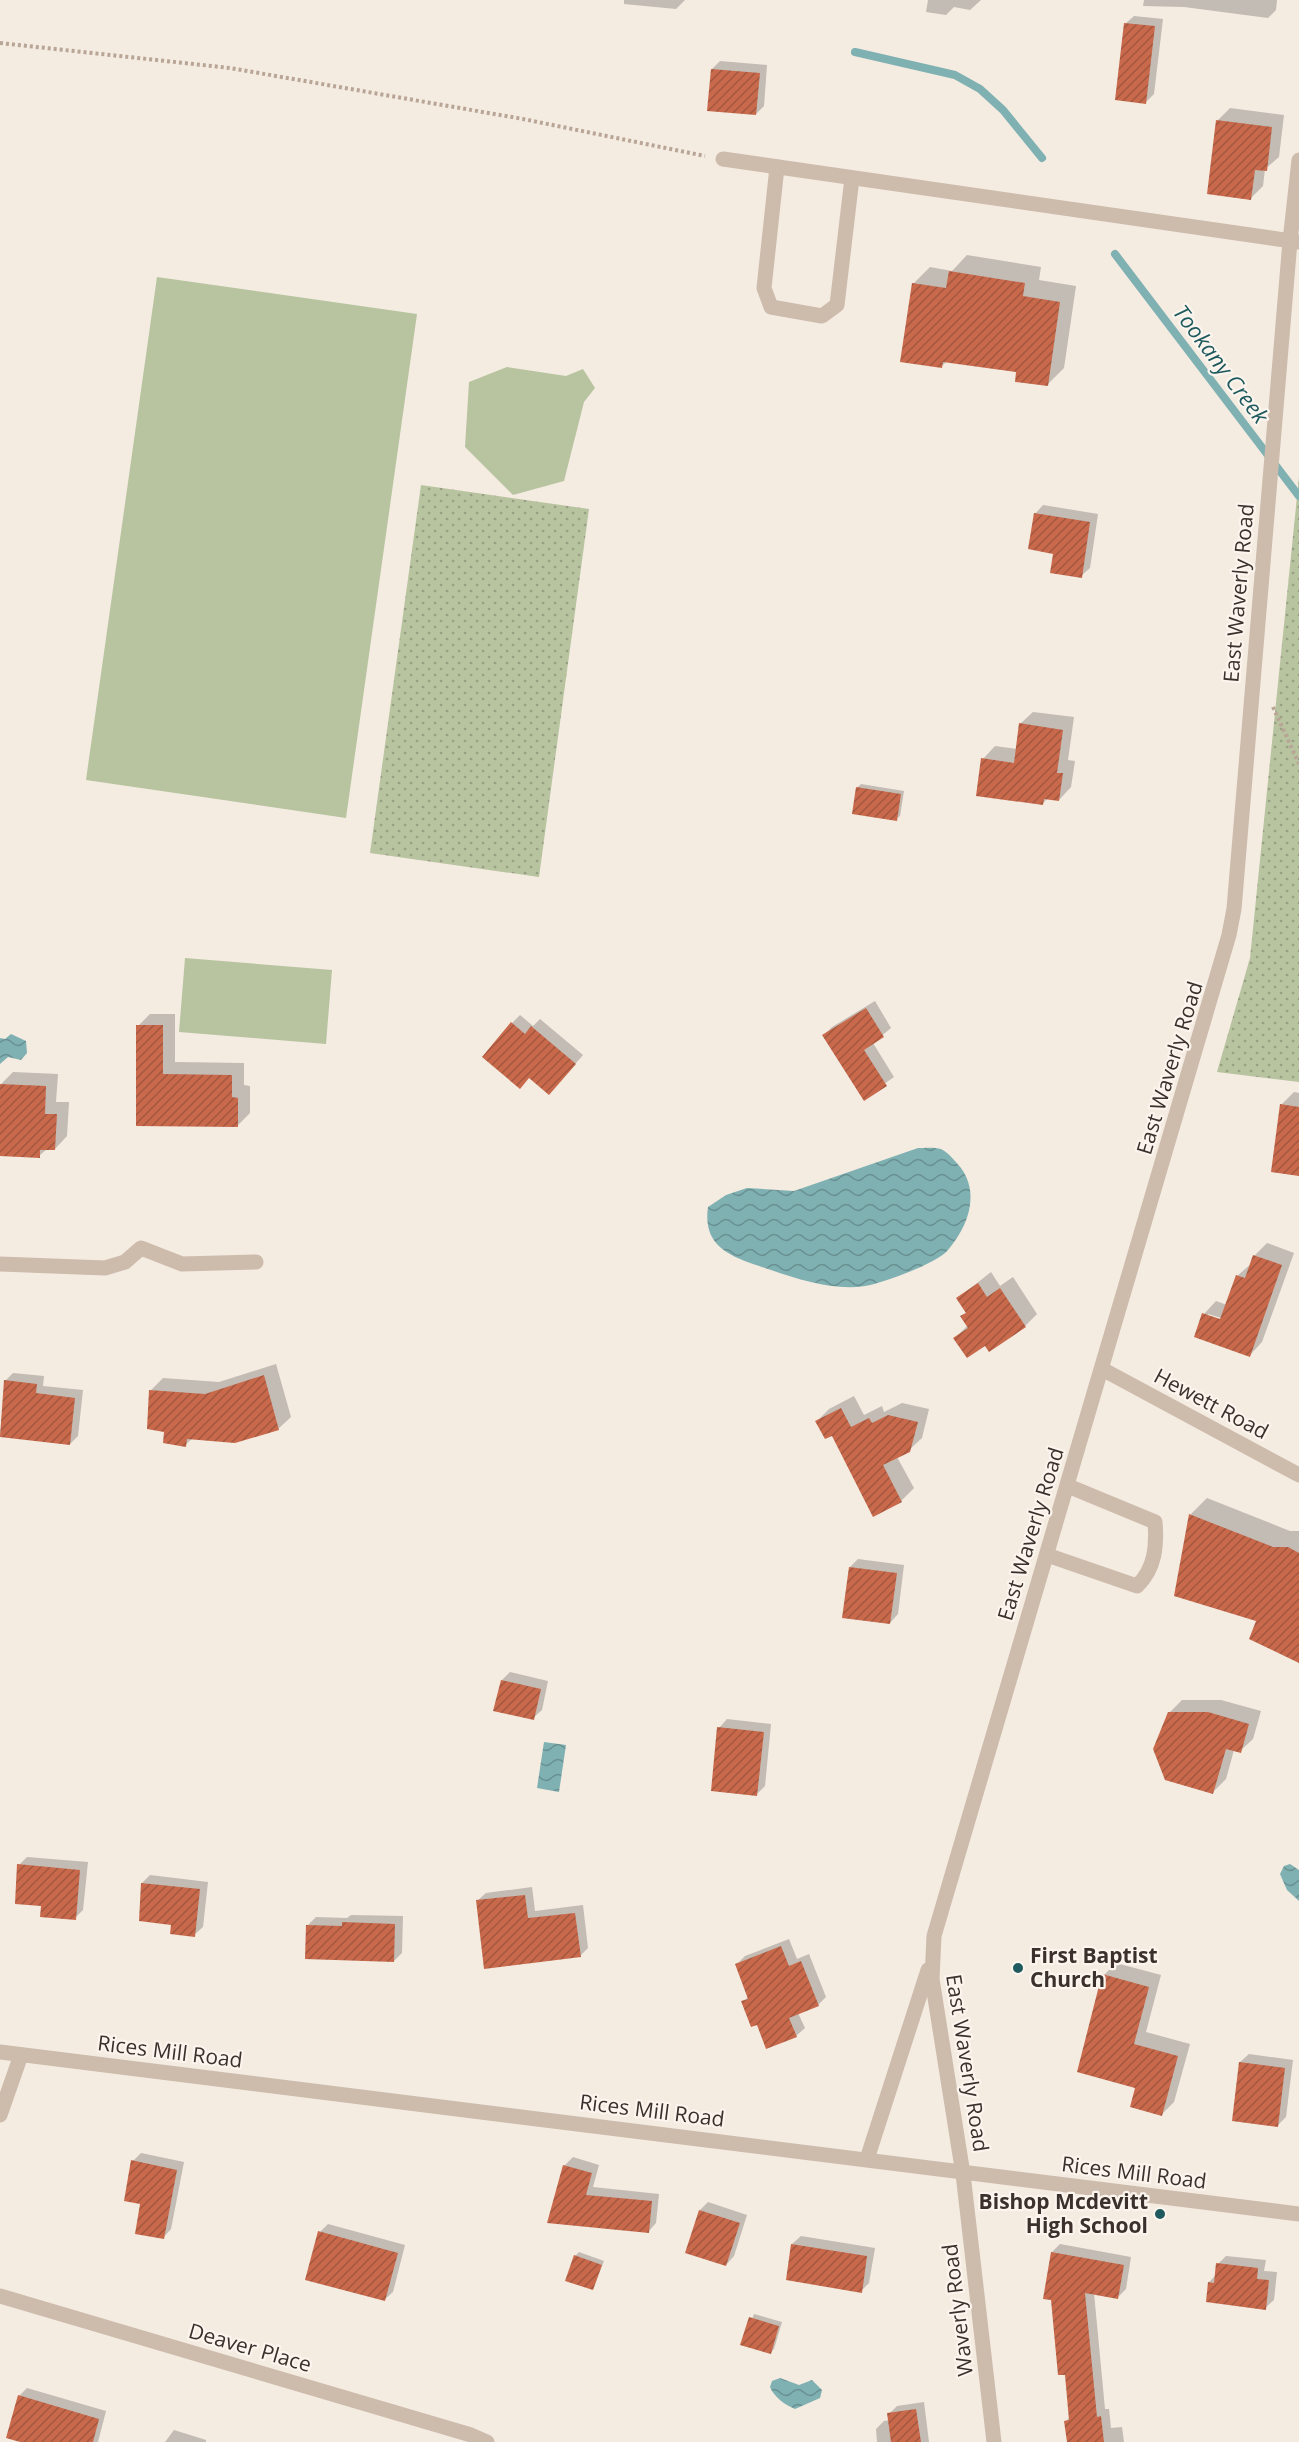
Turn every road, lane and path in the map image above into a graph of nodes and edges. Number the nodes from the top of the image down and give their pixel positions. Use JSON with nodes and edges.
{"nodes":[{"id":1,"x":0,"y":43,"type":"edge"},
{"id":2,"x":723,"y":159,"type":"joint"},
{"id":3,"x":1299,"y":160,"type":"edge"},
{"id":4,"x":777,"y":167,"type":"junction"},
{"id":5,"x":852,"y":178,"type":"junction"},
{"id":6,"x":1294,"y":242,"type":"edge"},
{"id":7,"x":1273,"y":707,"type":"dead end"},
{"id":8,"x":1299,"y":764,"type":"edge"},
{"id":9,"x":256,"y":1262,"type":"dead end"},
{"id":10,"x":0,"y":1264,"type":"edge"},
{"id":11,"x":1102,"y":1370,"type":"junction"},
{"id":12,"x":1299,"y":1475,"type":"edge"},
{"id":13,"x":1068,"y":1486,"type":"junction"},
{"id":14,"x":1047,"y":1555,"type":"junction"},
{"id":15,"x":932,"y":1959,"type":"junction"},
{"id":16,"x":0,"y":2052,"type":"edge"},
{"id":17,"x":21,"y":2055,"type":"junction"},
{"id":18,"x":0,"y":2115,"type":"edge"},
{"id":19,"x":867,"y":2159,"type":"junction"},
{"id":20,"x":963,"y":2174,"type":"junction"},
{"id":21,"x":1299,"y":2214,"type":"edge"},
{"id":22,"x":0,"y":2296,"type":"edge"},
{"id":23,"x":487,"y":2442,"type":"edge"},
{"id":24,"x":994,"y":2442,"type":"edge"}],
"edges":[{"from":1,"to":2,"type":"path"},
{"from":2,"to":4,"type":"street"},
{"from":3,"to":6,"type":"street","name":"East Waverly Road"},
{"from":4,"to":5,"type":"street"},
{"from":4,"to":5,"type":"street"},
{"from":5,"to":6,"type":"street"},
{"from":6,"to":11,"type":"street","name":"East Waverly Road"},
{"from":7,"to":8,"type":"path"},
{"from":9,"to":10,"type":"street"},
{"from":11,"to":12,"type":"street","name":"Hewett Road"},
{"from":11,"to":13,"type":"street","name":"East Waverly Road"},
{"from":13,"to":14,"type":"street","name":"East Waverly Road"},
{"from":13,"to":14,"type":"street"},
{"from":14,"to":15,"type":"street","name":"East Waverly Road"},
{"from":15,"to":19,"type":"street","name":"East Waverly Road"},
{"from":15,"to":20,"type":"street","name":"East Waverly Road"},
{"from":16,"to":17,"type":"street","name":"Rices Mill Road"},
{"from":17,"to":18,"type":"street"},
{"from":17,"to":19,"type":"street","name":"Rices Mill Road"},
{"from":19,"to":20,"type":"street","name":"Rices Mill Road"},
{"from":20,"to":21,"type":"street","name":"Rices Mill Road"},
{"from":20,"to":24,"type":"street","name":"Waverly Road"},
{"from":22,"to":23,"type":"street","name":"Deaver Place"}]}
